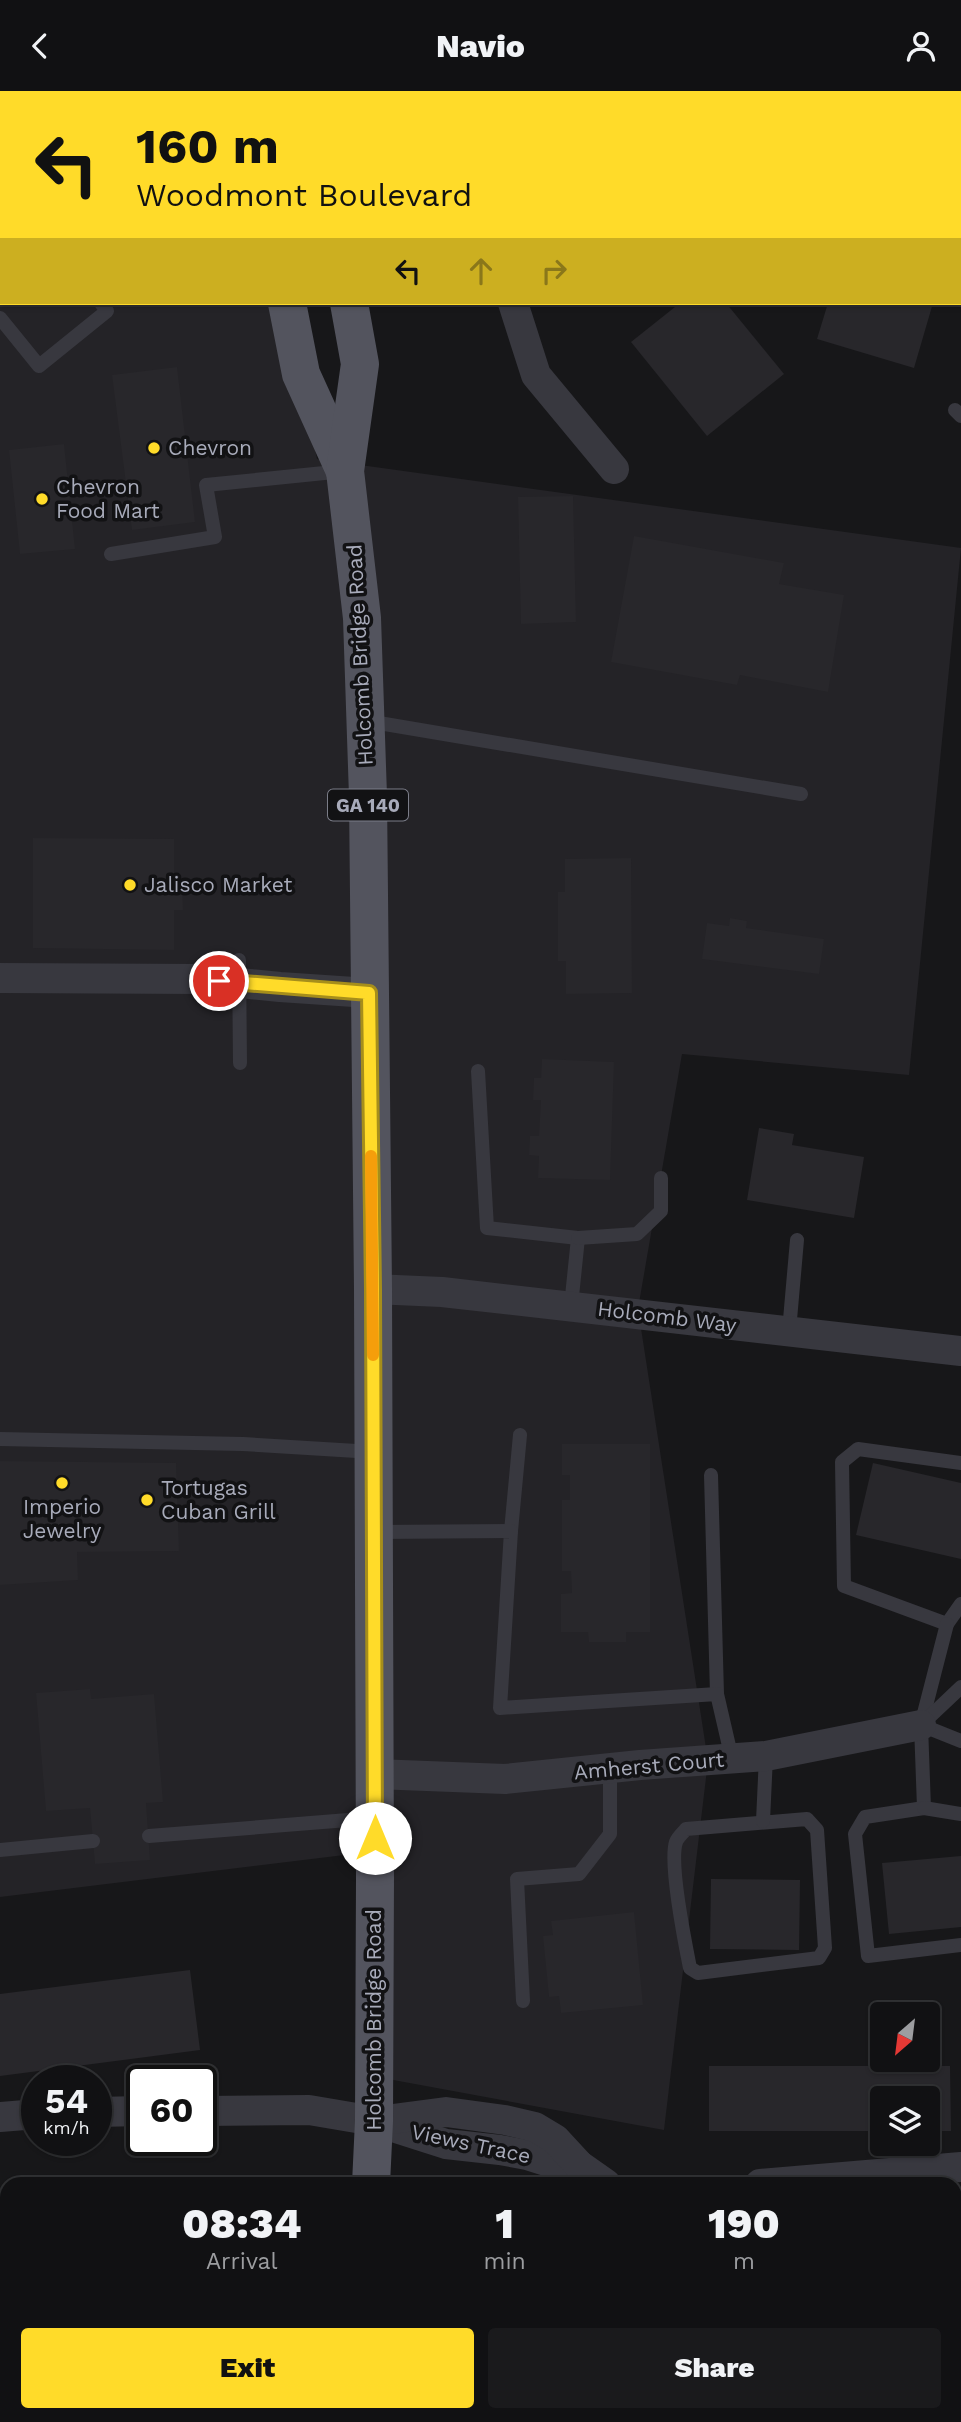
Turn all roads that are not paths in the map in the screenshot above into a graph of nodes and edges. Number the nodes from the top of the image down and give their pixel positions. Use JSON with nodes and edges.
{"nodes":[{"id":1,"x":102,"y":305,"type":"edge"},
{"id":2,"x":287,"y":305,"type":"edge"},
{"id":3,"x":349,"y":305,"type":"edge"},
{"id":4,"x":514,"y":305,"type":"edge"},
{"id":5,"x":0,"y":318,"type":"edge"},
{"id":6,"x":614,"y":469,"type":"dead end"},
{"id":7,"x":345,"y":471,"type":"junction"},
{"id":8,"x":111,"y":554,"type":"dead end"},
{"id":9,"x":365,"y":720,"type":"junction"},
{"id":10,"x":801,"y":794,"type":"dead end"},
{"id":11,"x":239,"y":971,"type":"junction"},
{"id":12,"x":0,"y":978,"type":"edge"},
{"id":13,"x":369,"y":993,"type":"junction"},
{"id":14,"x":240,"y":1063,"type":"dead end"},
{"id":15,"x":478,"y":1071,"type":"dead end"},
{"id":16,"x":661,"y":1178,"type":"dead end"},
{"id":17,"x":578,"y":1238,"type":"junction"},
{"id":18,"x":797,"y":1240,"type":"dead end"},
{"id":19,"x":373,"y":1289,"type":"junction"},
{"id":20,"x":571,"y":1306,"type":"junction"},
{"id":21,"x":789,"y":1331,"type":"junction"},
{"id":22,"x":961,"y":1352,"type":"edge"},
{"id":23,"x":520,"y":1435,"type":"dead end"},
{"id":24,"x":0,"y":1439,"type":"edge"},
{"id":25,"x":373,"y":1453,"type":"junction"},
{"id":26,"x":961,"y":1463,"type":"edge"},
{"id":27,"x":711,"y":1475,"type":"dead end"},
{"id":28,"x":511,"y":1531,"type":"junction"},
{"id":29,"x":374,"y":1532,"type":"junction"},
{"id":30,"x":961,"y":1604,"type":"edge"},
{"id":31,"x":947,"y":1624,"type":"junction"},
{"id":32,"x":961,"y":1687,"type":"edge"},
{"id":33,"x":717,"y":1694,"type":"junction"},
{"id":34,"x":921,"y":1725,"type":"junction"},
{"id":35,"x":961,"y":1741,"type":"edge"},
{"id":36,"x":766,"y":1756,"type":"junction"},
{"id":37,"x":732,"y":1759,"type":"junction"},
{"id":38,"x":610,"y":1768,"type":"junction"},
{"id":39,"x":374,"y":1774,"type":"junction"},
{"id":40,"x":924,"y":1808,"type":"junction"},
{"id":41,"x":961,"y":1814,"type":"edge"},
{"id":42,"x":374,"y":1818,"type":"junction"},
{"id":43,"x":763,"y":1821,"type":"junction"},
{"id":44,"x":149,"y":1836,"type":"dead end"},
{"id":45,"x":93,"y":1841,"type":"dead end"},
{"id":46,"x":0,"y":1850,"type":"edge"},
{"id":47,"x":961,"y":1945,"type":"edge"},
{"id":48,"x":523,"y":2001,"type":"dead end"},
{"id":49,"x":217,"y":2111,"type":"edge"},
{"id":50,"x":21,"y":2115,"type":"edge"},
{"id":51,"x":0,"y":2117,"type":"edge"},
{"id":52,"x":374,"y":2121,"type":"junction"},
{"id":53,"x":961,"y":2167,"type":"edge"},
{"id":54,"x":371,"y":2177,"type":"edge"},
{"id":55,"x":596,"y":2177,"type":"edge"},
{"id":56,"x":843,"y":2177,"type":"edge"}],
"edges":[{"from":1,"to":5,"type":"lane"},
{"from":2,"to":7,"type":"main road","name":"Holcomb Bridge Road","number":"GA 140"},
{"from":3,"to":7,"type":"main road","name":"Holcomb Bridge Road","number":"GA 140"},
{"from":4,"to":6,"type":"street"},
{"from":7,"to":8,"type":"lane"},
{"from":7,"to":9,"type":"main road","name":"Holcomb Bridge Road","number":"GA 140"},
{"from":9,"to":10,"type":"lane"},
{"from":9,"to":13,"type":"main road","name":"Holcomb Bridge Road","number":"GA 140"},
{"from":11,"to":12,"type":"street"},
{"from":11,"to":13,"type":"street"},
{"from":11,"to":14,"type":"lane"},
{"from":13,"to":19,"type":"main road","name":"Holcomb Bridge Road","number":"GA 140"},
{"from":15,"to":17,"type":"lane"},
{"from":16,"to":17,"type":"lane"},
{"from":17,"to":20,"type":"lane"},
{"from":18,"to":21,"type":"lane"},
{"from":19,"to":20,"type":"street","name":"Holcomb Way"},
{"from":19,"to":25,"type":"main road","name":"Holcomb Bridge Road","number":"GA 140"},
{"from":20,"to":21,"type":"street","name":"Holcomb Way"},
{"from":21,"to":22,"type":"street","name":"Holcomb Way"},
{"from":23,"to":28,"type":"lane"},
{"from":24,"to":25,"type":"lane"},
{"from":25,"to":29,"type":"main road","name":"Holcomb Bridge Road","number":"GA 140"},
{"from":26,"to":31,"type":"lane"},
{"from":27,"to":33,"type":"lane"},
{"from":28,"to":29,"type":"lane"},
{"from":28,"to":33,"type":"lane"},
{"from":29,"to":39,"type":"main road","name":"Holcomb Bridge Road","number":"GA 140"},
{"from":30,"to":31,"type":"lane"},
{"from":31,"to":34,"type":"lane"},
{"from":32,"to":34,"type":"lane"},
{"from":33,"to":37,"type":"lane"},
{"from":34,"to":35,"type":"lane"},
{"from":34,"to":36,"type":"street","name":"Amherst Court"},
{"from":34,"to":40,"type":"lane"},
{"from":36,"to":37,"type":"street","name":"Amherst Court"},
{"from":36,"to":43,"type":"lane"},
{"from":37,"to":38,"type":"street","name":"Amherst Court"},
{"from":38,"to":39,"type":"street","name":"Amherst Court"},
{"from":38,"to":48,"type":"lane"},
{"from":39,"to":42,"type":"main road","name":"Holcomb Bridge Road","number":"GA 140"},
{"from":40,"to":41,"type":"lane"},
{"from":40,"to":47,"type":"lane"},
{"from":42,"to":44,"type":"lane"},
{"from":42,"to":52,"type":"main road","name":"Holcomb Bridge Road","number":"GA 140"},
{"from":43,"to":43,"type":"lane"},
{"from":45,"to":46,"type":"lane"},
{"from":49,"to":52,"type":"street","name":"Views Trace"},
{"from":50,"to":51,"type":"street"},
{"from":52,"to":54,"type":"main road","name":"Holcomb Bridge Road","number":"GA 140"},
{"from":52,"to":55,"type":"street","name":"Views Trace"},
{"from":53,"to":56,"type":"street"}]}
